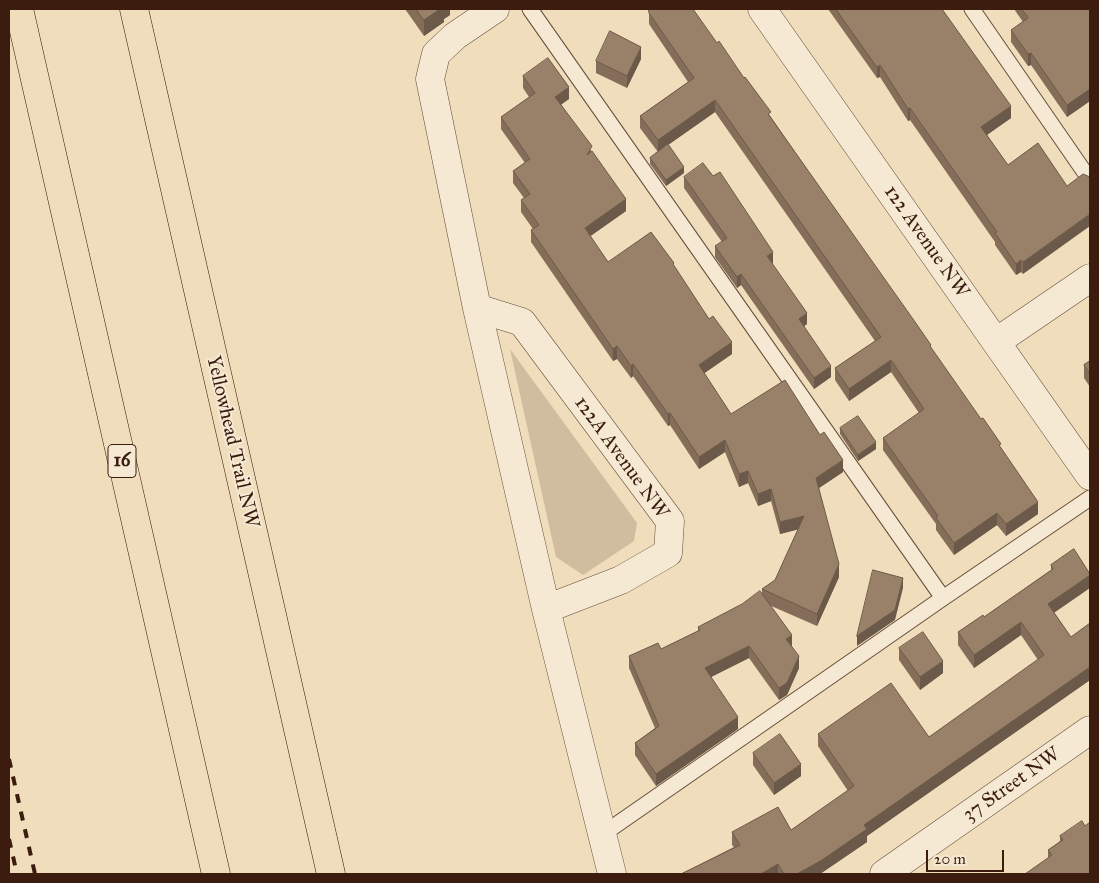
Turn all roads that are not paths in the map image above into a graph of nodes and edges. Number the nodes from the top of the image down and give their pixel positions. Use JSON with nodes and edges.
{"nodes":[{"id":1,"x":19,"y":9,"type":"edge"},
{"id":2,"x":134,"y":9,"type":"edge"},
{"id":3,"x":495,"y":9,"type":"edge"},
{"id":4,"x":530,"y":9,"type":"edge"},
{"id":5,"x":762,"y":9,"type":"edge"},
{"id":6,"x":972,"y":9,"type":"edge"},
{"id":7,"x":1090,"y":180,"type":"edge"},
{"id":8,"x":1090,"y":278,"type":"edge"},
{"id":9,"x":477,"y":308,"type":"junction"},
{"id":10,"x":996,"y":342,"type":"junction"},
{"id":11,"x":1090,"y":476,"type":"edge"},
{"id":12,"x":1090,"y":498,"type":"edge"},
{"id":13,"x":943,"y":598,"type":"junction"},
{"id":14,"x":546,"y":609,"type":"junction"},
{"id":15,"x":1090,"y":730,"type":"edge"},
{"id":16,"x":603,"y":834,"type":"junction"},
{"id":17,"x":216,"y":874,"type":"edge"},
{"id":18,"x":331,"y":874,"type":"edge"},
{"id":19,"x":612,"y":874,"type":"edge"},
{"id":20,"x":884,"y":874,"type":"edge"}],
"edges":[{"from":1,"to":17,"type":"highway","number":"16"},
{"from":2,"to":18,"type":"highway","name":"Yellowhead Trail NW"},
{"from":3,"to":9,"type":"street"},
{"from":4,"to":13,"type":"lane"},
{"from":5,"to":10,"type":"street","name":"122 Avenue NW"},
{"from":6,"to":7,"type":"lane"},
{"from":8,"to":10,"type":"street"},
{"from":9,"to":14,"type":"street"},
{"from":9,"to":14,"type":"street","name":"122A Avenue NW"},
{"from":10,"to":11,"type":"street","name":"122 Avenue NW"},
{"from":12,"to":13,"type":"lane"},
{"from":13,"to":16,"type":"lane"},
{"from":14,"to":16,"type":"street"},
{"from":15,"to":20,"type":"street","name":"37 Street NW"},
{"from":16,"to":19,"type":"street"}]}
